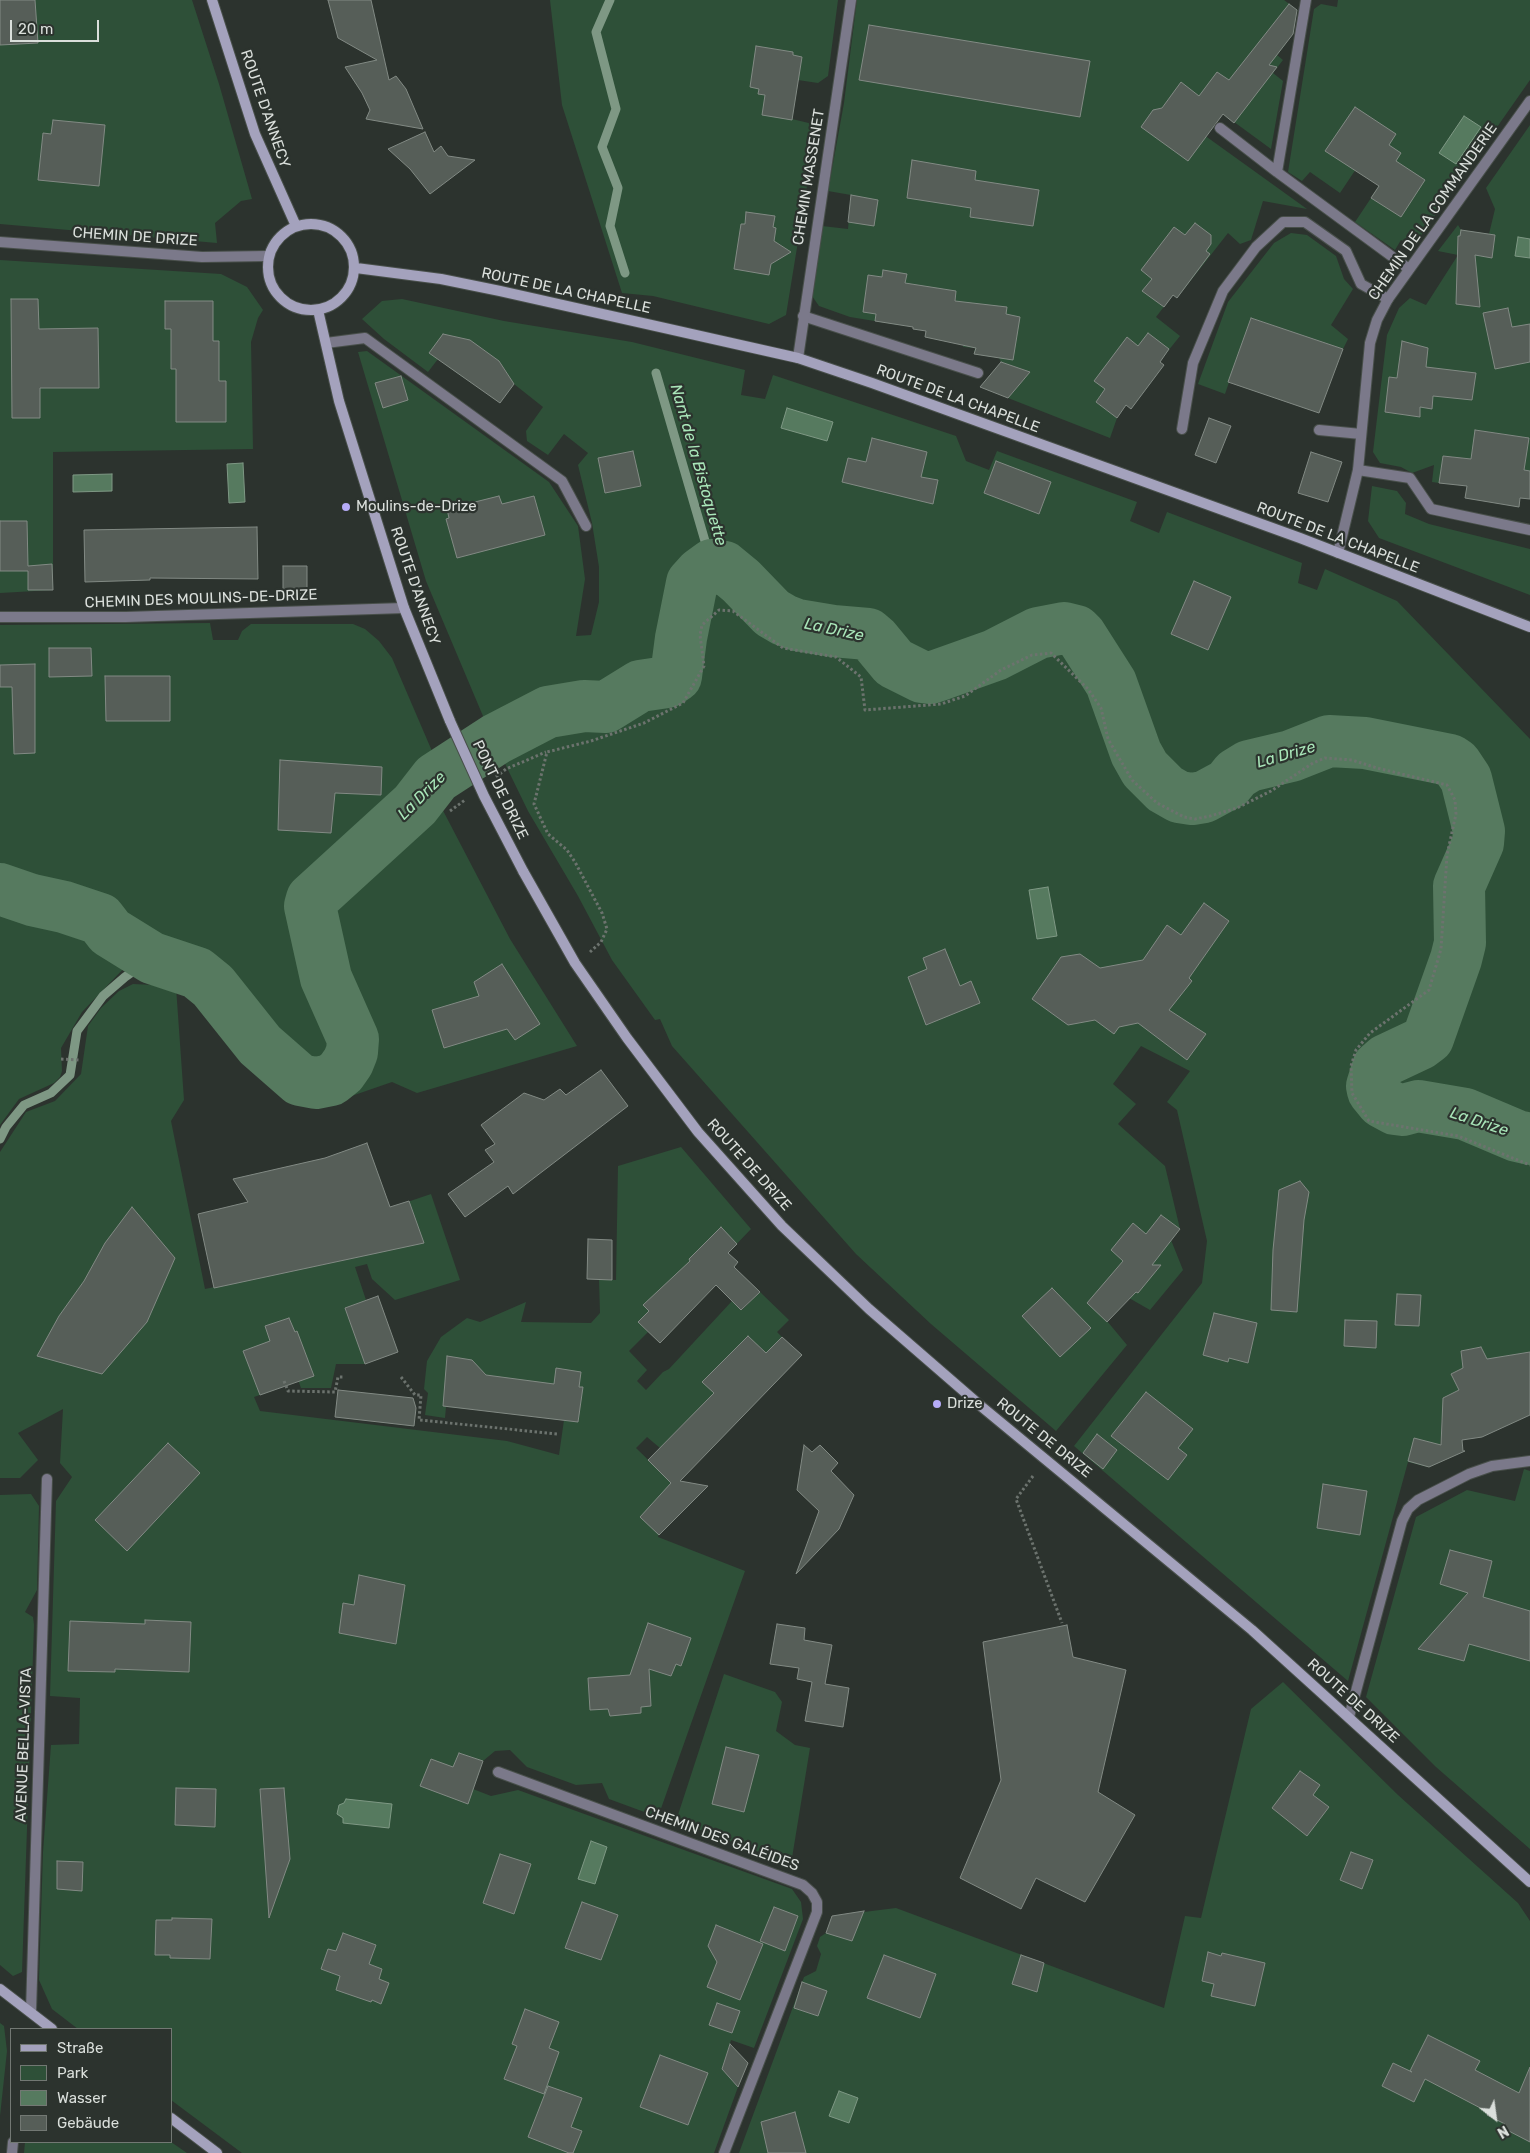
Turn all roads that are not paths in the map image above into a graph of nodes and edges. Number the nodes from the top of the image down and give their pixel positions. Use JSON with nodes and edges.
{"nodes":[{"id":1,"x":212,"y":0,"type":"edge"},
{"id":2,"x":851,"y":0,"type":"edge"},
{"id":3,"x":1306,"y":0,"type":"edge"},
{"id":4,"x":1530,"y":101,"type":"edge"},
{"id":5,"x":1220,"y":128,"type":"dead end"},
{"id":6,"x":1277,"y":172,"type":"junction"},
{"id":7,"x":296,"y":226,"type":"junction"},
{"id":8,"x":0,"y":242,"type":"edge"},
{"id":9,"x":268,"y":256,"type":"junction"},
{"id":10,"x":356,"y":268,"type":"junction"},
{"id":11,"x":1409,"y":269,"type":"junction"},
{"id":12,"x":1388,"y":299,"type":"junction"},
{"id":13,"x":318,"y":310,"type":"junction"},
{"id":14,"x":803,"y":316,"type":"junction"},
{"id":15,"x":326,"y":343,"type":"junction"},
{"id":16,"x":798,"y":358,"type":"junction"},
{"id":17,"x":978,"y":373,"type":"dead end"},
{"id":18,"x":1182,"y":429,"type":"dead end"},
{"id":19,"x":1320,"y":430,"type":"dead end"},
{"id":20,"x":1361,"y":434,"type":"junction"},
{"id":21,"x":1358,"y":470,"type":"junction"},
{"id":22,"x":586,"y":526,"type":"dead end"},
{"id":23,"x":1530,"y":530,"type":"edge"},
{"id":24,"x":1338,"y":553,"type":"junction"},
{"id":25,"x":404,"y":608,"type":"junction"},
{"id":26,"x":0,"y":617,"type":"edge"},
{"id":27,"x":1530,"y":627,"type":"edge"},
{"id":28,"x":450,"y":721,"type":"joint"},
{"id":29,"x":523,"y":871,"type":"joint"},
{"id":30,"x":1530,"y":1461,"type":"edge"},
{"id":31,"x":47,"y":1479,"type":"dead end"},
{"id":32,"x":1349,"y":1717,"type":"junction"},
{"id":33,"x":498,"y":1772,"type":"dead end"},
{"id":34,"x":1530,"y":1882,"type":"edge"},
{"id":35,"x":0,"y":1989,"type":"edge"},
{"id":36,"x":31,"y":2012,"type":"junction"},
{"id":37,"x":47,"y":2027,"type":"edge"},
{"id":38,"x":172,"y":2119,"type":"edge"},
{"id":39,"x":217,"y":2153,"type":"edge"},
{"id":40,"x":724,"y":2153,"type":"edge"}],
"edges":[{"from":1,"to":7,"type":"main road","name":"ROUTE D'ANNECY"},
{"from":2,"to":14,"type":"street","name":"CHEMIN MASSENET"},
{"from":3,"to":6,"type":"street"},
{"from":4,"to":11,"type":"street","name":"CHEMIN DE LA COMMANDERIE"},
{"from":5,"to":6,"type":"street"},
{"from":6,"to":11,"type":"street"},
{"from":7,"to":9,"type":"main road"},
{"from":7,"to":10,"type":"main road"},
{"from":8,"to":9,"type":"street","name":"CHEMIN DE DRIZE"},
{"from":9,"to":13,"type":"main road"},
{"from":10,"to":13,"type":"main road"},
{"from":10,"to":16,"type":"main road","name":"ROUTE DE LA CHAPELLE"},
{"from":11,"to":12,"type":"street","name":"CHEMIN DE LA COMMANDERIE"},
{"from":12,"to":18,"type":"street"},
{"from":12,"to":20,"type":"street","name":"CHEMIN DE LA COMMANDERIE"},
{"from":13,"to":15,"type":"main road","name":"ROUTE D'ANNECY"},
{"from":14,"to":16,"type":"street","name":"CHEMIN MASSENET"},
{"from":14,"to":17,"type":"street"},
{"from":15,"to":22,"type":"street"},
{"from":15,"to":25,"type":"main road","name":"ROUTE D'ANNECY"},
{"from":16,"to":24,"type":"main road","name":"ROUTE DE LA CHAPELLE"},
{"from":19,"to":20,"type":"street"},
{"from":20,"to":21,"type":"street","name":"CHEMIN DE LA COMMANDERIE"},
{"from":21,"to":23,"type":"street"},
{"from":21,"to":24,"type":"street","name":"CHEMIN DE LA COMMANDERIE"},
{"from":24,"to":27,"type":"main road","name":"ROUTE DE LA CHAPELLE"},
{"from":25,"to":26,"type":"street","name":"CHEMIN DES MOULINS-DE-DRIZE"},
{"from":25,"to":28,"type":"main road","name":"ROUTE D'ANNECY"},
{"from":28,"to":29,"type":"main road","name":"PONT DE DRIZE","bridge":true},
{"from":29,"to":32,"type":"main road","name":"ROUTE DE DRIZE"},
{"from":30,"to":32,"type":"street"},
{"from":31,"to":36,"type":"street","name":"AVENUE BELLA-VISTA"},
{"from":32,"to":34,"type":"main road","name":"ROUTE DE DRIZE"},
{"from":33,"to":40,"type":"street","name":"CHEMIN DES GALÉIDES"},
{"from":35,"to":36,"type":"main road"},
{"from":36,"to":37,"type":"main road"},
{"from":38,"to":39,"type":"main road"}]}
